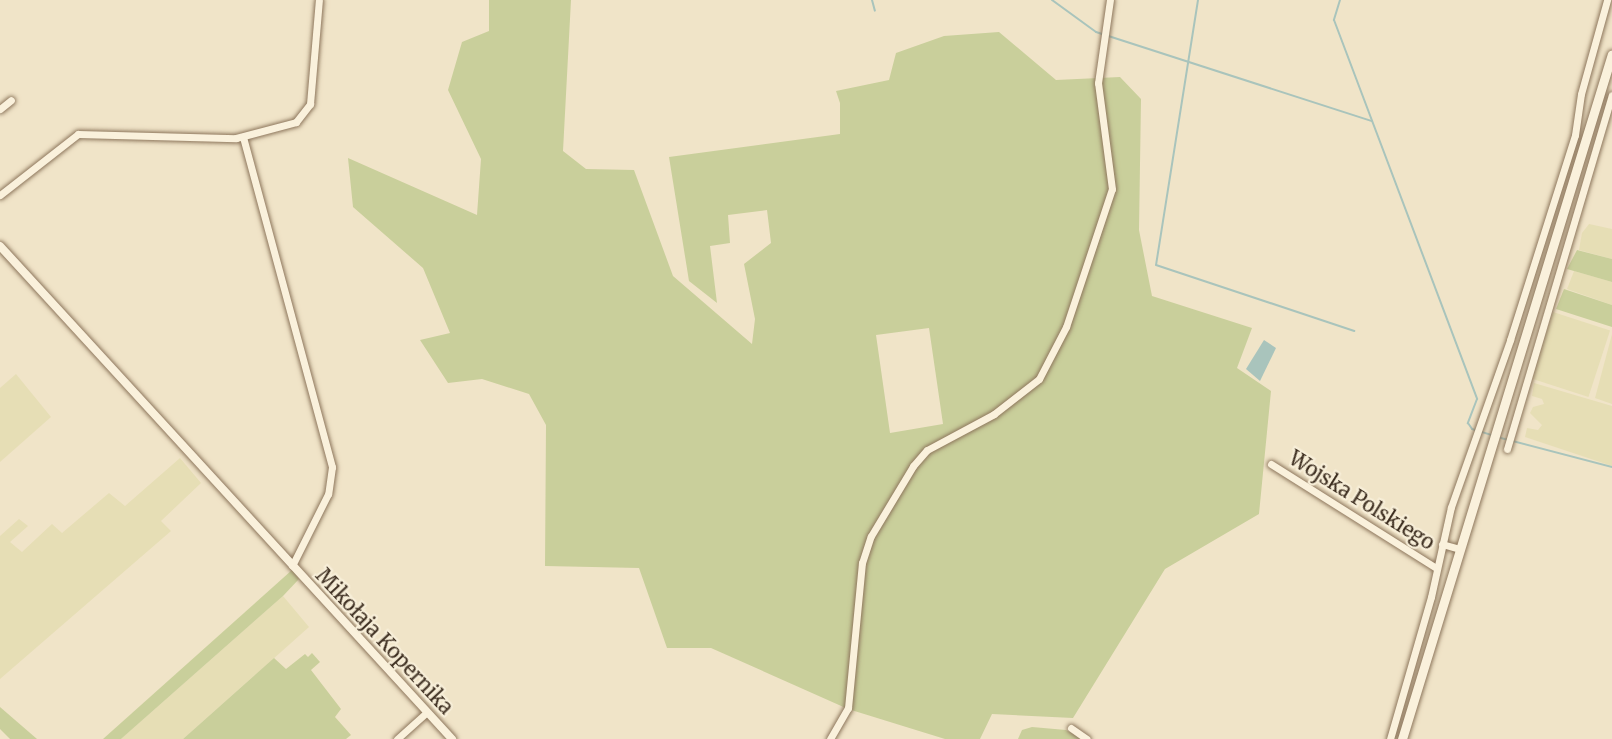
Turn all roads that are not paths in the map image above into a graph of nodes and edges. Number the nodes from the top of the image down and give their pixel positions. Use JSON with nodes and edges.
{"nodes":[{"id":1,"x":319,"y":0,"type":"edge"},
{"id":2,"x":1110,"y":0,"type":"edge"},
{"id":3,"x":1607,"y":0,"type":"edge"},
{"id":4,"x":1612,"y":54,"type":"edge"},
{"id":5,"x":1612,"y":95,"type":"edge"},
{"id":6,"x":11,"y":100,"type":"dead end"},
{"id":7,"x":0,"y":109,"type":"edge"},
{"id":8,"x":243,"y":137,"type":"junction"},
{"id":9,"x":0,"y":195,"type":"edge"},
{"id":10,"x":0,"y":246,"type":"edge"},
{"id":11,"x":1507,"y":449,"type":"dead end"},
{"id":12,"x":1271,"y":464,"type":"dead end"},
{"id":13,"x":1442,"y":544,"type":"junction"},
{"id":14,"x":1460,"y":549,"type":"junction"},
{"id":15,"x":292,"y":566,"type":"junction"},
{"id":16,"x":1436,"y":568,"type":"junction"},
{"id":17,"x":427,"y":712,"type":"junction"},
{"id":18,"x":1071,"y":728,"type":"dead end"},
{"id":19,"x":397,"y":739,"type":"edge"},
{"id":20,"x":452,"y":739,"type":"edge"},
{"id":21,"x":830,"y":739,"type":"edge"},
{"id":22,"x":1087,"y":739,"type":"edge"},
{"id":23,"x":1390,"y":739,"type":"edge"},
{"id":24,"x":1402,"y":739,"type":"edge"}],
"edges":[{"from":1,"to":8,"type":"street"},
{"from":2,"to":21,"type":"street"},
{"from":3,"to":13,"type":"street"},
{"from":4,"to":14,"type":"main road"},
{"from":5,"to":11,"type":"street"},
{"from":6,"to":7,"type":"street"},
{"from":8,"to":9,"type":"street"},
{"from":8,"to":15,"type":"street"},
{"from":10,"to":15,"type":"street","name":"Mikołaja Kopernika"},
{"from":12,"to":16,"type":"street","name":"Wojska Polskiego"},
{"from":13,"to":14,"type":"street"},
{"from":13,"to":16,"type":"street"},
{"from":14,"to":24,"type":"main road"},
{"from":15,"to":17,"type":"street","name":"Mikołaja Kopernika"},
{"from":16,"to":23,"type":"street","name":"Wojska Polskiego"},
{"from":17,"to":19,"type":"street"},
{"from":17,"to":20,"type":"street","name":"Mikołaja Kopernika"},
{"from":18,"to":22,"type":"street"}]}
